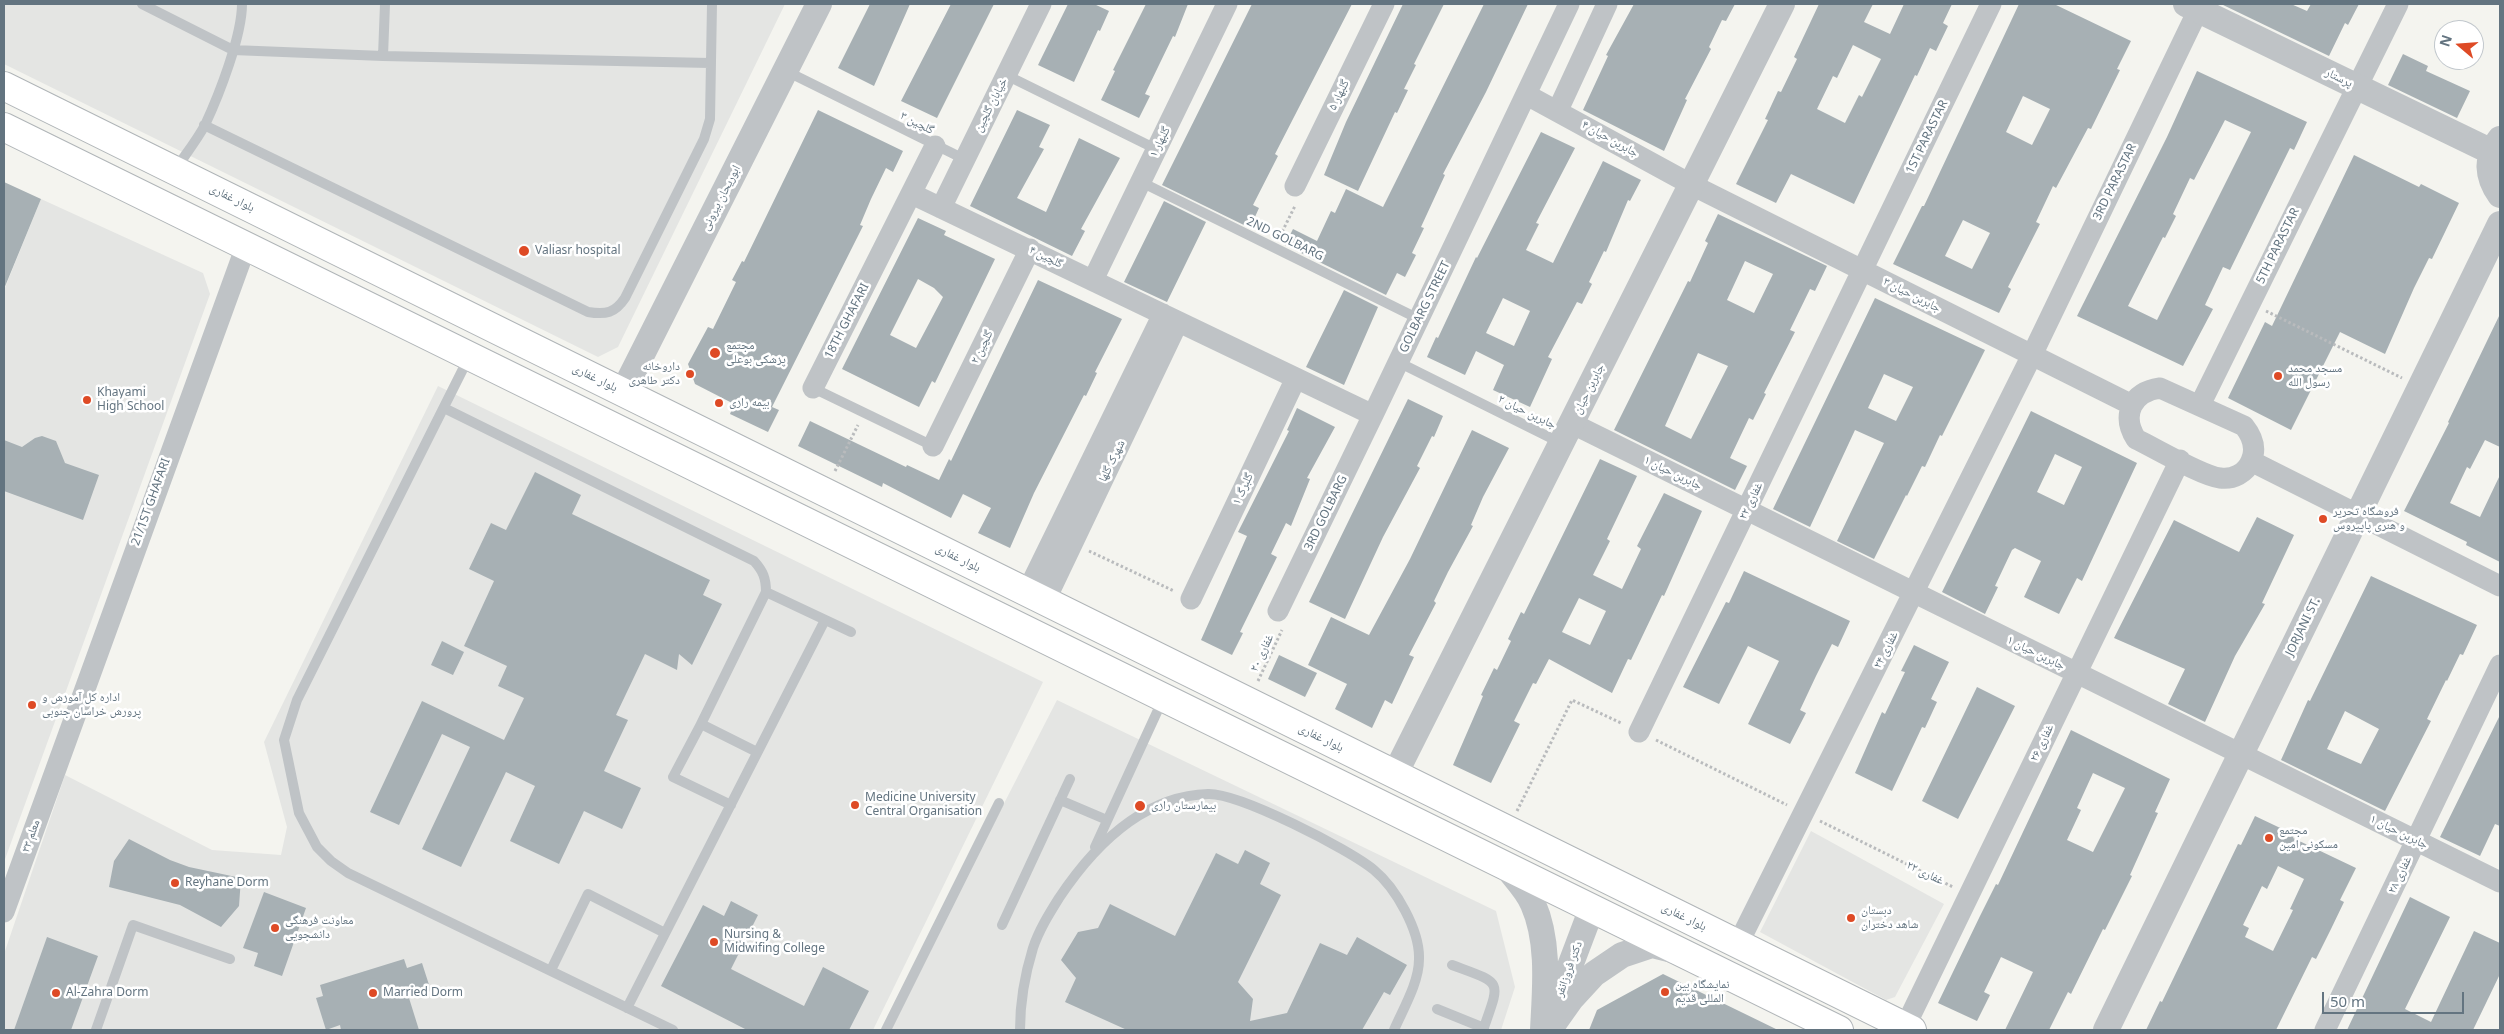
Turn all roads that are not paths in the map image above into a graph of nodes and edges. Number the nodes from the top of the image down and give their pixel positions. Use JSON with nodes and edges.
{"nodes":[{"id":1,"x":142,"y":4,"type":"edge"},
{"id":2,"x":242,"y":4,"type":"edge"},
{"id":3,"x":385,"y":4,"type":"edge"},
{"id":4,"x":712,"y":4,"type":"edge"},
{"id":5,"x":819,"y":4,"type":"edge"},
{"id":6,"x":1041,"y":4,"type":"edge"},
{"id":7,"x":1228,"y":4,"type":"edge"},
{"id":8,"x":1384,"y":4,"type":"edge"},
{"id":9,"x":1569,"y":4,"type":"edge"},
{"id":10,"x":1607,"y":4,"type":"edge"},
{"id":11,"x":1782,"y":4,"type":"edge"},
{"id":12,"x":1992,"y":4,"type":"edge"},
{"id":13,"x":2398,"y":4,"type":"edge"},
{"id":14,"x":2195,"y":6,"type":"edge"},
{"id":15,"x":233,"y":50,"type":"junction"},
{"id":16,"x":384,"y":56,"type":"junction"},
{"id":17,"x":710,"y":63,"type":"junction"},
{"id":18,"x":785,"y":70,"type":"junction"},
{"id":19,"x":1006,"y":76,"type":"junction"},
{"id":20,"x":4,"y":86,"type":"edge"},
{"id":21,"x":2357,"y":86,"type":"junction"},
{"id":22,"x":1527,"y":95,"type":"junction"},
{"id":23,"x":1558,"y":110,"type":"junction"},
{"id":24,"x":204,"y":126,"type":"junction"},
{"id":25,"x":4,"y":127,"type":"edge"},
{"id":26,"x":935,"y":146,"type":"junction"},
{"id":27,"x":2496,"y":146,"type":"edge"},
{"id":28,"x":1156,"y":149,"type":"junction"},
{"id":29,"x":964,"y":160,"type":"junction"},
{"id":30,"x":175,"y":170,"type":"junction"},
{"id":31,"x":1141,"y":182,"type":"junction"},
{"id":32,"x":1295,"y":186,"type":"road end"},
{"id":33,"x":1692,"y":186,"type":"junction"},
{"id":34,"x":912,"y":194,"type":"junction"},
{"id":35,"x":2500,"y":195,"type":"edge"},
{"id":36,"x":941,"y":208,"type":"junction"},
{"id":37,"x":2500,"y":224,"type":"edge"},
{"id":38,"x":246,"y":246,"type":"junction"},
{"id":39,"x":1030,"y":248,"type":"junction"},
{"id":40,"x":1862,"y":271,"type":"junction"},
{"id":41,"x":1093,"y":280,"type":"junction"},
{"id":42,"x":1171,"y":318,"type":"junction"},
{"id":43,"x":1419,"y":319,"type":"junction"},
{"id":44,"x":2032,"y":355,"type":"junction"},
{"id":45,"x":470,"y":356,"type":"junction"},
{"id":46,"x":1398,"y":362,"type":"junction"},
{"id":47,"x":1296,"y":378,"type":"junction"},
{"id":48,"x":813,"y":388,"type":"joint"},
{"id":49,"x":623,"y":392,"type":"junction"},
{"id":50,"x":2132,"y":405,"type":"junction"},
{"id":51,"x":2200,"y":406,"type":"junction"},
{"id":52,"x":444,"y":408,"type":"junction"},
{"id":53,"x":1373,"y":415,"type":"junction"},
{"id":54,"x":1566,"y":433,"type":"junction"},
{"id":55,"x":934,"y":446,"type":"joint"},
{"id":56,"x":2180,"y":460,"type":"junction"},
{"id":57,"x":2251,"y":461,"type":"junction"},
{"id":58,"x":1746,"y":510,"type":"junction"},
{"id":59,"x":2358,"y":514,"type":"junction"},
{"id":60,"x":2500,"y":586,"type":"edge"},
{"id":61,"x":766,"y":592,"type":"junction"},
{"id":62,"x":1915,"y":593,"type":"junction"},
{"id":63,"x":1036,"y":597,"type":"junction"},
{"id":64,"x":1191,"y":599,"type":"road end"},
{"id":65,"x":1278,"y":611,"type":"road end"},
{"id":66,"x":825,"y":620,"type":"junction"},
{"id":67,"x":851,"y":632,"type":"dead end"},
{"id":68,"x":2500,"y":665,"type":"edge"},
{"id":69,"x":2076,"y":673,"type":"junction"},
{"id":70,"x":1164,"y":698,"type":"junction"},
{"id":71,"x":700,"y":724,"type":"junction"},
{"id":72,"x":1639,"y":732,"type":"road end"},
{"id":73,"x":758,"y":752,"type":"junction"},
{"id":74,"x":2241,"y":754,"type":"junction"},
{"id":75,"x":57,"y":759,"type":"joint"},
{"id":76,"x":1395,"y":774,"type":"junction"},
{"id":77,"x":1070,"y":778,"type":"dead end"},
{"id":78,"x":1060,"y":800,"type":"junction"},
{"id":79,"x":998,"y":803,"type":"dead end"},
{"id":80,"x":731,"y":805,"type":"junction"},
{"id":81,"x":1107,"y":820,"type":"junction"},
{"id":82,"x":2416,"y":841,"type":"junction"},
{"id":83,"x":1093,"y":852,"type":"junction"},
{"id":84,"x":1506,"y":866,"type":"junction"},
{"id":85,"x":2500,"y":882,"type":"edge"},
{"id":86,"x":1592,"y":908,"type":"junction"},
{"id":87,"x":4,"y":912,"type":"edge"},
{"id":88,"x":1002,"y":925,"type":"dead end"},
{"id":89,"x":665,"y":933,"type":"junction"},
{"id":90,"x":1738,"y":944,"type":"junction"},
{"id":91,"x":1681,"y":952,"type":"junction"},
{"id":92,"x":230,"y":959,"type":"dead end"},
{"id":93,"x":1452,"y":965,"type":"dead end"},
{"id":94,"x":551,"y":970,"type":"junction"},
{"id":95,"x":627,"y":1008,"type":"junction"},
{"id":96,"x":1437,"y":1009,"type":"dead end"},
{"id":97,"x":1908,"y":1028,"type":"edge"},
{"id":98,"x":1484,"y":1029,"type":"edge"},
{"id":99,"x":96,"y":1030,"type":"edge"},
{"id":100,"x":673,"y":1030,"type":"edge"},
{"id":101,"x":886,"y":1030,"type":"edge"},
{"id":102,"x":1020,"y":1030,"type":"edge"},
{"id":103,"x":1394,"y":1030,"type":"edge"},
{"id":104,"x":1546,"y":1030,"type":"edge"},
{"id":105,"x":1839,"y":1030,"type":"edge"},
{"id":106,"x":2106,"y":1030,"type":"edge"},
{"id":107,"x":2325,"y":1030,"type":"edge"}],
"edges":[{"from":1,"to":15,"type":"lane"},
{"from":2,"to":15,"type":"lane"},
{"from":3,"to":16,"type":"lane"},
{"from":4,"to":17,"type":"lane"},
{"from":5,"to":18,"type":"street","name":"ابوریحان بیرونی"},
{"from":6,"to":19,"type":"street","name":"خیابان گلچین"},
{"from":7,"to":28,"type":"street","name":"گلبهار ۱"},
{"from":8,"to":32,"type":"street","name":"گلبهار ۵"},
{"from":9,"to":22,"type":"street","name":"GOLBARG STREET"},
{"from":10,"to":23,"type":"street"},
{"from":11,"to":33,"type":"street","name":"جابربن حیان"},
{"from":12,"to":40,"type":"street","name":"1ST PARASTAR"},
{"from":13,"to":21,"type":"street","name":"5TH PARASTAR"},
{"from":14,"to":21,"type":"street","name":"پرستار"},
{"from":14,"to":44,"type":"street","name":"3RD PARASTAR"},
{"from":15,"to":16,"type":"lane"},
{"from":15,"to":24,"type":"lane"},
{"from":16,"to":17,"type":"lane"},
{"from":17,"to":24,"type":"lane"},
{"from":18,"to":26,"type":"lane","name":"گلچین ۳"},
{"from":18,"to":49,"type":"street","name":"ابوریحان بیرونی"},
{"from":19,"to":28,"type":"lane"},
{"from":19,"to":29,"type":"street","name":"خیابان گلچین"},
{"from":20,"to":30,"type":"main road","name":"بلوار غفاری"},
{"from":21,"to":27,"type":"street","name":"پرستار"},
{"from":21,"to":51,"type":"street","name":"5TH PARASTAR"},
{"from":22,"to":23,"type":"street","name":"جابربن حیان ۴"},
{"from":22,"to":43,"type":"street","name":"GOLBARG STREET"},
{"from":23,"to":33,"type":"street","name":"جابربن حیان ۴"},
{"from":24,"to":30,"type":"lane"},
{"from":25,"to":38,"type":"main road"},
{"from":26,"to":29,"type":"lane","name":"گلچین ۳"},
{"from":26,"to":34,"type":"street"},
{"from":27,"to":35,"type":"street"},
{"from":28,"to":31,"type":"street","name":"گلبهار ۱"},
{"from":29,"to":36,"type":"street","name":"خیابان گلچین"},
{"from":30,"to":49,"type":"main road","name":"بلوار غفاری"},
{"from":31,"to":41,"type":"street","name":"گلبهار ۱"},
{"from":31,"to":43,"type":"lane","name":"2ND GOLBARG"},
{"from":33,"to":40,"type":"street","name":"جابربن حیان ۳"},
{"from":33,"to":54,"type":"street","name":"جابربن حیان"},
{"from":34,"to":36,"type":"street","name":"گلچین ۴"},
{"from":34,"to":48,"type":"street","name":"18TH GHAFARI"},
{"from":36,"to":39,"type":"street","name":"گلچین ۴"},
{"from":37,"to":59,"type":"street","name":"JORJANI ST."},
{"from":38,"to":45,"type":"main road"},
{"from":38,"to":75,"type":"street","name":"21/1ST GHAFARI"},
{"from":39,"to":41,"type":"street","name":"گلچین ۴"},
{"from":39,"to":55,"type":"street","name":"گلچین ۲"},
{"from":40,"to":44,"type":"street","name":"جابربن حیان ۳"},
{"from":40,"to":58,"type":"street","name":"غفاری ۲۲"},
{"from":41,"to":42,"type":"street","name":"گلچین ۴"},
{"from":42,"to":47,"type":"street"},
{"from":42,"to":63,"type":"street","name":"شهرک گلها"},
{"from":42,"to":63,"type":"street","name":"شهرک گلها"},
{"from":43,"to":46,"type":"street","name":"GOLBARG STREET"},
{"from":44,"to":50,"type":"street","name":"جابربن حیان ۳"},
{"from":44,"to":62,"type":"street","name":"غفاری ۲۴"},
{"from":45,"to":52,"type":"lane"},
{"from":45,"to":70,"type":"main road"},
{"from":46,"to":53,"type":"street","name":"GOLBARG STREET"},
{"from":46,"to":54,"type":"lane","name":"جابربن حیان ۲"},
{"from":47,"to":53,"type":"street"},
{"from":47,"to":64,"type":"street","name":"گلبرگ ۱"},
{"from":48,"to":55,"type":"lane"},
{"from":49,"to":63,"type":"main road","name":"بلوار غفاری"},
{"from":50,"to":51,"type":"street"},
{"from":50,"to":56,"type":"street"},
{"from":51,"to":57,"type":"street"},
{"from":52,"to":61,"type":"lane"},
{"from":52,"to":94,"type":"lane"},
{"from":53,"to":65,"type":"street","name":"3RD GOLBARG"},
{"from":54,"to":58,"type":"street","name":"جابربن حیان ۱"},
{"from":54,"to":76,"type":"street","name":"جابربن حیان"},
{"from":56,"to":57,"type":"street"},
{"from":56,"to":69,"type":"street","name":"غفاری ۲۶"},
{"from":57,"to":59,"type":"street"},
{"from":58,"to":62,"type":"street","name":"جابربن حیان ۱"},
{"from":58,"to":72,"type":"street","name":"غفاری ۲۲"},
{"from":59,"to":60,"type":"street"},
{"from":59,"to":74,"type":"street","name":"JORJANI ST."},
{"from":61,"to":66,"type":"lane"},
{"from":61,"to":71,"type":"lane"},
{"from":62,"to":69,"type":"street","name":"جابربن حیان ۱"},
{"from":62,"to":90,"type":"street","name":"غفاری ۲۴"},
{"from":63,"to":76,"type":"main road","name":"بلوار غفاری"},
{"from":66,"to":67,"type":"lane"},
{"from":66,"to":73,"type":"lane"},
{"from":68,"to":82,"type":"street","name":"غفاری ۲۸"},
{"from":69,"to":74,"type":"street","name":"جابربن حیان ۱"},
{"from":69,"to":97,"type":"street","name":"غفاری ۲۶"},
{"from":70,"to":81,"type":"lane"},
{"from":70,"to":84,"type":"main road"},
{"from":71,"to":73,"type":"lane"},
{"from":71,"to":80,"type":"lane"},
{"from":73,"to":80,"type":"lane"},
{"from":74,"to":82,"type":"street","name":"جابربن حیان ۱"},
{"from":74,"to":106,"type":"street","name":"JORJANI ST."},
{"from":75,"to":87,"type":"street","name":"معلم ۳۳"},
{"from":76,"to":90,"type":"main road","name":"بلوار غفاری"},
{"from":77,"to":78,"type":"lane"},
{"from":78,"to":81,"type":"lane"},
{"from":78,"to":88,"type":"lane"},
{"from":79,"to":101,"type":"lane"},
{"from":80,"to":89,"type":"lane"},
{"from":81,"to":83,"type":"lane"},
{"from":82,"to":85,"type":"street","name":"جابربن حیان ۱"},
{"from":82,"to":107,"type":"street","name":"غفاری ۲۸"},
{"from":83,"to":102,"type":"lane"},
{"from":83,"to":103,"type":"lane"},
{"from":84,"to":86,"type":"main road"},
{"from":84,"to":104,"type":"street"},
{"from":86,"to":91,"type":"main road"},
{"from":86,"to":104,"type":"street","name":"دکتر فروزانفر"},
{"from":89,"to":94,"type":"lane"},
{"from":89,"to":95,"type":"lane"},
{"from":90,"to":97,"type":"main road","name":"بلوار غفاری"},
{"from":91,"to":104,"type":"street"},
{"from":91,"to":105,"type":"main road"},
{"from":92,"to":99,"type":"lane"},
{"from":93,"to":98,"type":"lane"},
{"from":94,"to":95,"type":"lane"},
{"from":95,"to":100,"type":"lane"},
{"from":96,"to":98,"type":"lane"}]}
